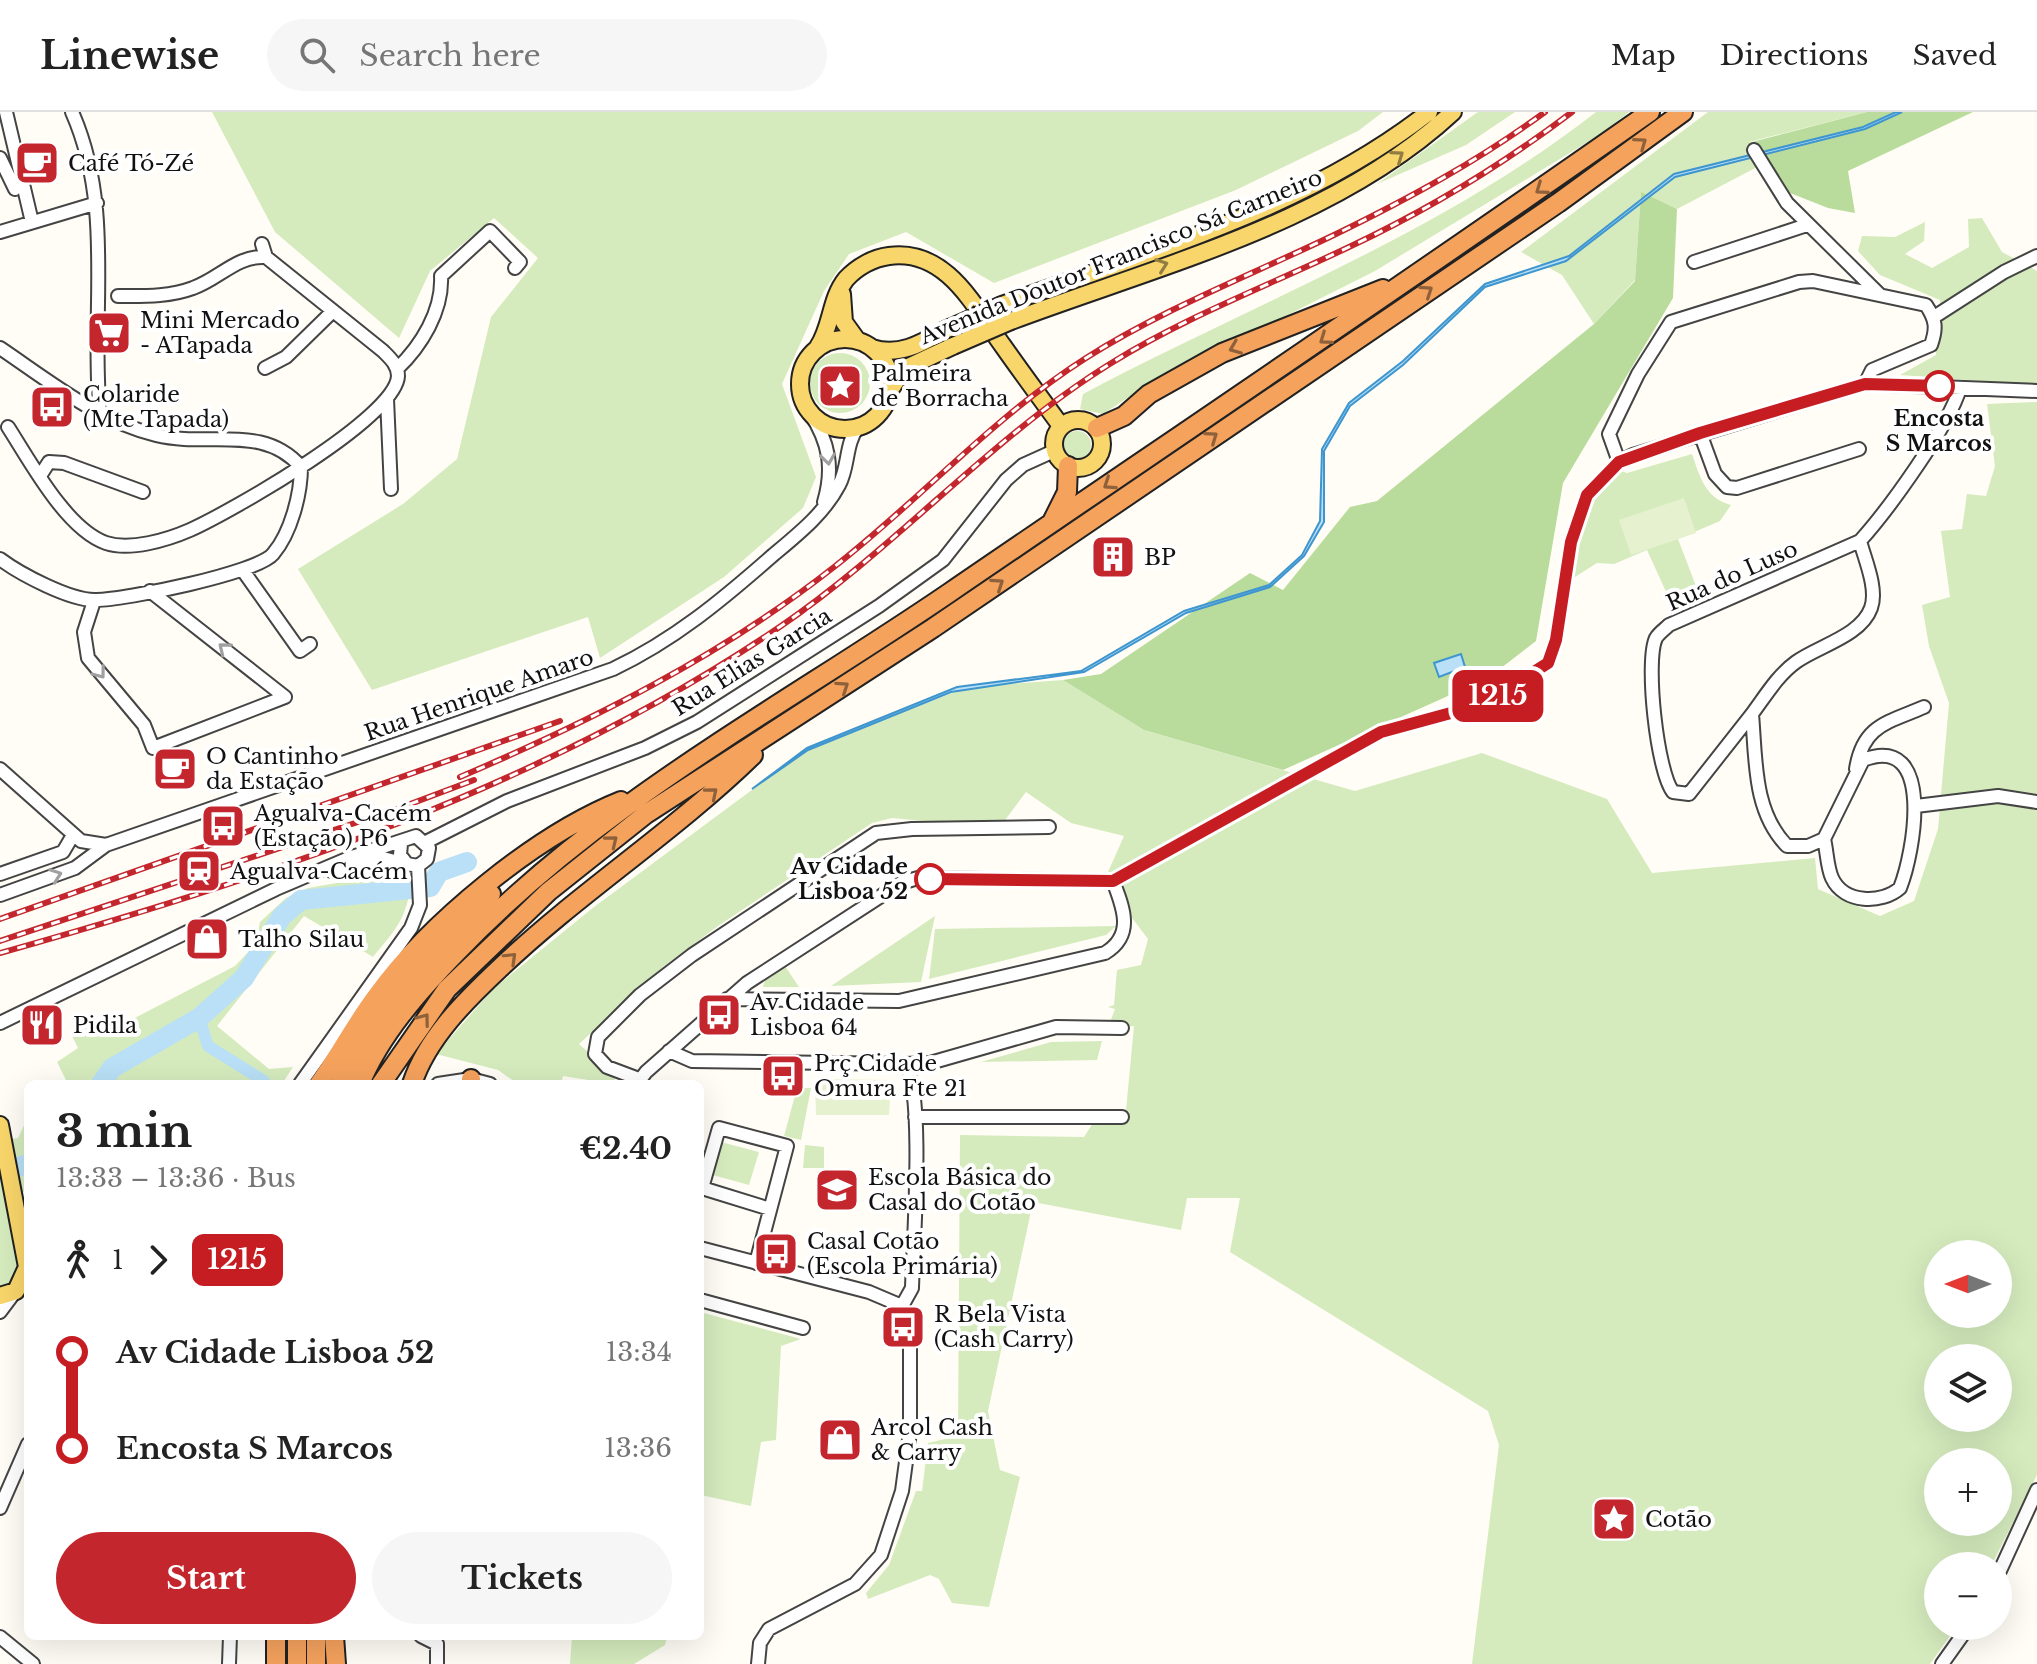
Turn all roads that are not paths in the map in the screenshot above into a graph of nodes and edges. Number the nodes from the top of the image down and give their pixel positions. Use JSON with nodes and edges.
{"nodes":[{"id":1,"x":6,"y":112,"type":"edge"},
{"id":2,"x":72,"y":112,"type":"edge"},
{"id":3,"x":1429,"y":112,"type":"edge"},
{"id":4,"x":1453,"y":112,"type":"edge"},
{"id":5,"x":1650,"y":112,"type":"edge"},
{"id":6,"x":1683,"y":112,"type":"edge"},
{"id":7,"x":1754,"y":150,"type":"dead end"},
{"id":8,"x":0,"y":158,"type":"edge"},
{"id":9,"x":97,"y":203,"type":"junction"},
{"id":10,"x":29,"y":224,"type":"junction"},
{"id":11,"x":1807,"y":225,"type":"junction"},
{"id":12,"x":0,"y":232,"type":"edge"},
{"id":13,"x":262,"y":244,"type":"dead end"},
{"id":14,"x":2037,"y":256,"type":"edge"},
{"id":15,"x":266,"y":257,"type":"junction"},
{"id":16,"x":1694,"y":262,"type":"dead end"},
{"id":17,"x":515,"y":268,"type":"dead end"},
{"id":18,"x":1412,"y":278,"type":"junction"},
{"id":19,"x":841,"y":288,"type":"junction"},
{"id":20,"x":1880,"y":295,"type":"junction"},
{"id":21,"x":118,"y":296,"type":"dead end"},
{"id":22,"x":332,"y":312,"type":"junction"},
{"id":23,"x":1938,"y":315,"type":"junction"},
{"id":24,"x":949,"y":338,"type":"junction"},
{"id":25,"x":864,"y":344,"type":"junction"},
{"id":26,"x":818,"y":347,"type":"junction"},
{"id":27,"x":0,"y":348,"type":"edge"},
{"id":28,"x":265,"y":368,"type":"dead end"},
{"id":29,"x":397,"y":369,"type":"junction"},
{"id":30,"x":1872,"y":384,"type":"junction"},
{"id":31,"x":1960,"y":388,"type":"junction"},
{"id":32,"x":2037,"y":391,"type":"edge"},
{"id":33,"x":889,"y":392,"type":"junction"},
{"id":34,"x":387,"y":399,"type":"junction"},
{"id":35,"x":810,"y":413,"type":"junction"},
{"id":36,"x":100,"y":414,"type":"junction"},
{"id":37,"x":1061,"y":426,"type":"junction"},
{"id":38,"x":8,"y":427,"type":"dead end"},
{"id":39,"x":858,"y":427,"type":"junction"},
{"id":40,"x":1097,"y":428,"type":"junction"},
{"id":41,"x":1700,"y":433,"type":"junction"},
{"id":42,"x":1859,"y":449,"type":"dead end"},
{"id":43,"x":1054,"y":451,"type":"junction"},
{"id":44,"x":1619,"y":462,"type":"junction"},
{"id":45,"x":1068,"y":466,"type":"junction"},
{"id":46,"x":301,"y":467,"type":"junction"},
{"id":47,"x":40,"y":476,"type":"junction"},
{"id":48,"x":391,"y":489,"type":"dead end"},
{"id":49,"x":143,"y":492,"type":"dead end"},
{"id":50,"x":823,"y":509,"type":"junction"},
{"id":51,"x":1051,"y":523,"type":"junction"},
{"id":52,"x":1860,"y":541,"type":"junction"},
{"id":53,"x":0,"y":559,"type":"edge"},
{"id":54,"x":244,"y":572,"type":"junction"},
{"id":55,"x":150,"y":591,"type":"junction"},
{"id":56,"x":94,"y":601,"type":"junction"},
{"id":57,"x":310,"y":644,"type":"dead end"},
{"id":58,"x":1924,"y":707,"type":"dead end"},
{"id":59,"x":1752,"y":714,"type":"junction"},
{"id":60,"x":778,"y":730,"type":"junction"},
{"id":61,"x":0,"y":769,"type":"edge"},
{"id":62,"x":1854,"y":776,"type":"junction"},
{"id":63,"x":638,"y":794,"type":"junction"},
{"id":64,"x":2037,"y":802,"type":"edge"},
{"id":65,"x":1916,"y":806,"type":"junction"},
{"id":66,"x":1049,"y":827,"type":"dead end"},
{"id":67,"x":73,"y":835,"type":"junction"},
{"id":68,"x":1824,"y":839,"type":"junction"},
{"id":69,"x":426,"y":842,"type":"junction"},
{"id":70,"x":401,"y":844,"type":"junction"},
{"id":71,"x":106,"y":845,"type":"junction"},
{"id":72,"x":539,"y":847,"type":"junction"},
{"id":73,"x":414,"y":867,"type":"junction"},
{"id":74,"x":0,"y":874,"type":"edge"},
{"id":75,"x":313,"y":875,"type":"junction"},
{"id":76,"x":1113,"y":881,"type":"junction"},
{"id":77,"x":0,"y":895,"type":"edge"},
{"id":78,"x":727,"y":999,"type":"junction"},
{"id":79,"x":0,"y":1023,"type":"edge"},
{"id":80,"x":1122,"y":1028,"type":"dead end"},
{"id":81,"x":669,"y":1051,"type":"junction"},
{"id":82,"x":905,"y":1064,"type":"junction"},
{"id":83,"x":303,"y":1080,"type":"edge"},
{"id":84,"x":322,"y":1080,"type":"edge"},
{"id":85,"x":343,"y":1080,"type":"edge"},
{"id":86,"x":362,"y":1080,"type":"edge"},
{"id":87,"x":384,"y":1080,"type":"edge"},
{"id":88,"x":414,"y":1080,"type":"edge"},
{"id":89,"x":634,"y":1080,"type":"edge"},
{"id":90,"x":640,"y":1080,"type":"edge"},
{"id":91,"x":915,"y":1117,"type":"junction"},
{"id":92,"x":1122,"y":1117,"type":"dead end"},
{"id":93,"x":0,"y":1125,"type":"edge"},
{"id":94,"x":3,"y":1148,"type":"edge"},
{"id":95,"x":704,"y":1181,"type":"edge"},
{"id":96,"x":704,"y":1189,"type":"edge"},
{"id":97,"x":21,"y":1196,"type":"edge"},
{"id":98,"x":770,"y":1209,"type":"junction"},
{"id":99,"x":24,"y":1218,"type":"edge"},
{"id":100,"x":704,"y":1249,"type":"edge"},
{"id":101,"x":756,"y":1263,"type":"junction"},
{"id":102,"x":24,"y":1271,"type":"edge"},
{"id":103,"x":8,"y":1294,"type":"edge"},
{"id":104,"x":704,"y":1301,"type":"edge"},
{"id":105,"x":902,"y":1306,"type":"junction"},
{"id":106,"x":0,"y":1312,"type":"edge"},
{"id":107,"x":803,"y":1328,"type":"dead end"},
{"id":108,"x":24,"y":1453,"type":"edge"},
{"id":109,"x":2037,"y":1490,"type":"edge"},
{"id":110,"x":0,"y":1508,"type":"edge"},
{"id":111,"x":2009,"y":1552,"type":"edge"},
{"id":112,"x":0,"y":1637,"type":"edge"},
{"id":113,"x":230,"y":1640,"type":"edge"},
{"id":114,"x":276,"y":1640,"type":"edge"},
{"id":115,"x":297,"y":1640,"type":"edge"},
{"id":116,"x":316,"y":1640,"type":"edge"},
{"id":117,"x":334,"y":1640,"type":"edge"},
{"id":118,"x":442,"y":1640,"type":"edge"},
{"id":119,"x":1959,"y":1640,"type":"edge"},
{"id":120,"x":33,"y":1664,"type":"edge"},
{"id":121,"x":229,"y":1664,"type":"edge"},
{"id":122,"x":276,"y":1664,"type":"edge"},
{"id":123,"x":297,"y":1664,"type":"edge"},
{"id":124,"x":316,"y":1664,"type":"edge"},
{"id":125,"x":336,"y":1664,"type":"edge"},
{"id":126,"x":437,"y":1664,"type":"edge"},
{"id":127,"x":758,"y":1664,"type":"edge"},
{"id":128,"x":1942,"y":1664,"type":"edge"}],
"edges":[{"from":1,"to":10,"type":"street"},
{"from":2,"to":9,"type":"street"},
{"from":3,"to":24,"type":"main road","name":"Avenida Doutor Francisco Sá Carneiro","bridge":true},
{"from":24,"to":4,"type":"main road","name":"Avenida Doutor Francisco Sá Carneiro","one_way":true,"bridge":true},
{"from":5,"to":18,"type":"highway","one_way":true},
{"from":60,"to":6,"type":"highway","one_way":true},
{"from":7,"to":11,"type":"street"},
{"from":8,"to":10,"type":"street"},
{"from":9,"to":10,"type":"street"},
{"from":9,"to":36,"type":"street"},
{"from":10,"to":12,"type":"street"},
{"from":11,"to":16,"type":"street"},
{"from":11,"to":20,"type":"street"},
{"from":13,"to":15,"type":"street"},
{"from":14,"to":23,"type":"street"},
{"from":15,"to":21,"type":"street"},
{"from":15,"to":22,"type":"street"},
{"from":17,"to":29,"type":"street"},
{"from":18,"to":40,"type":"highway","one_way":true},
{"from":18,"to":51,"type":"highway","one_way":true},
{"from":19,"to":25,"type":"main road"},
{"from":19,"to":26,"type":"main road"},
{"from":19,"to":37,"type":"main road"},
{"from":20,"to":23,"type":"street"},
{"from":20,"to":44,"type":"street"},
{"from":22,"to":28,"type":"street"},
{"from":22,"to":29,"type":"street"},
{"from":23,"to":30,"type":"street"},
{"from":24,"to":25,"type":"main road","name":"Avenida Doutor Francisco Sá Carneiro"},
{"from":24,"to":33,"type":"main road","name":"Avenida Doutor Francisco Sá Carneiro"},
{"from":25,"to":26,"type":"main road"},
{"from":25,"to":33,"type":"main road"},
{"from":26,"to":35,"type":"main road"},
{"from":27,"to":36,"type":"street"},
{"from":29,"to":34,"type":"street"},
{"from":30,"to":31,"type":"street"},
{"from":30,"to":41,"type":"street"},
{"from":31,"to":32,"type":"street"},
{"from":31,"to":52,"type":"street"},
{"from":33,"to":39,"type":"main road"},
{"from":34,"to":46,"type":"street"},
{"from":34,"to":48,"type":"street"},
{"from":35,"to":39,"type":"main road"},
{"from":35,"to":50,"type":"street","one_way":true},
{"from":36,"to":46,"type":"street"},
{"from":37,"to":40,"type":"main road"},
{"from":37,"to":43,"type":"main road"},
{"from":38,"to":47,"type":"street"},
{"from":39,"to":50,"type":"street","name":"Rua Henrique Amaro"},
{"from":40,"to":45,"type":"main road"},
{"from":41,"to":42,"type":"street"},
{"from":41,"to":44,"type":"street"},
{"from":43,"to":45,"type":"main road"},
{"from":43,"to":69,"type":"street","name":"Rua Elias Garcia"},
{"from":44,"to":76,"type":"street"},
{"from":45,"to":51,"type":"highway"},
{"from":46,"to":47,"type":"street"},
{"from":46,"to":54,"type":"street"},
{"from":47,"to":49,"type":"street"},
{"from":50,"to":71,"type":"street","name":"Rua Henrique Amaro"},
{"from":51,"to":63,"type":"highway"},
{"from":52,"to":59,"type":"street"},
{"from":52,"to":59,"type":"street","name":"Rua do Luso"},
{"from":53,"to":56,"type":"street"},
{"from":54,"to":55,"type":"street"},
{"from":54,"to":57,"type":"street"},
{"from":55,"to":56,"type":"street"},
{"from":56,"to":55,"type":"street","one_way":true},
{"from":58,"to":62,"type":"street"},
{"from":59,"to":68,"type":"street"},
{"from":87,"to":60,"type":"highway","one_way":true},
{"from":88,"to":60,"type":"highway","one_way":true},
{"from":61,"to":67,"type":"street"},
{"from":62,"to":65,"type":"street"},
{"from":62,"to":68,"type":"street"},
{"from":63,"to":72,"type":"highway"},
{"from":63,"to":86,"type":"highway"},
{"from":64,"to":65,"type":"street"},
{"from":65,"to":68,"type":"street"},
{"from":66,"to":89,"type":"street"},
{"from":67,"to":71,"type":"street"},
{"from":67,"to":74,"type":"street"},
{"from":69,"to":70,"type":"street"},
{"from":69,"to":73,"type":"street"},
{"from":70,"to":73,"type":"street"},
{"from":70,"to":75,"type":"street"},
{"from":77,"to":71,"type":"street","name":"Rua Henrique Amaro","one_way":true},
{"from":72,"to":84,"type":"highway"},
{"from":72,"to":85,"type":"highway"},
{"from":73,"to":75,"type":"street"},
{"from":73,"to":83,"type":"street"},
{"from":75,"to":79,"type":"street"},
{"from":76,"to":78,"type":"street"},
{"from":76,"to":78,"type":"street"},
{"from":78,"to":81,"type":"street"},
{"from":80,"to":82,"type":"street"},
{"from":81,"to":82,"type":"street"},
{"from":81,"to":90,"type":"street"},
{"from":82,"to":91,"type":"street"},
{"from":91,"to":92,"type":"street"},
{"from":91,"to":105,"type":"street"},
{"from":93,"to":94,"type":"main road"},
{"from":94,"to":97,"type":"main road"},
{"from":95,"to":98,"type":"street"},
{"from":96,"to":98,"type":"street"},
{"from":97,"to":99,"type":"main road"},
{"from":98,"to":101,"type":"street"},
{"from":100,"to":101,"type":"street"},
{"from":101,"to":105,"type":"street"},
{"from":102,"to":103,"type":"main road"},
{"from":103,"to":106,"type":"street"},
{"from":104,"to":107,"type":"street"},
{"from":105,"to":127,"type":"street"},
{"from":108,"to":110,"type":"street"},
{"from":109,"to":111,"type":"street"},
{"from":112,"to":120,"type":"street"},
{"from":113,"to":121,"type":"street"},
{"from":114,"to":122,"type":"highway"},
{"from":115,"to":123,"type":"highway"},
{"from":116,"to":124,"type":"highway"},
{"from":117,"to":125,"type":"highway"},
{"from":118,"to":126,"type":"street"},
{"from":119,"to":128,"type":"street"}]}
